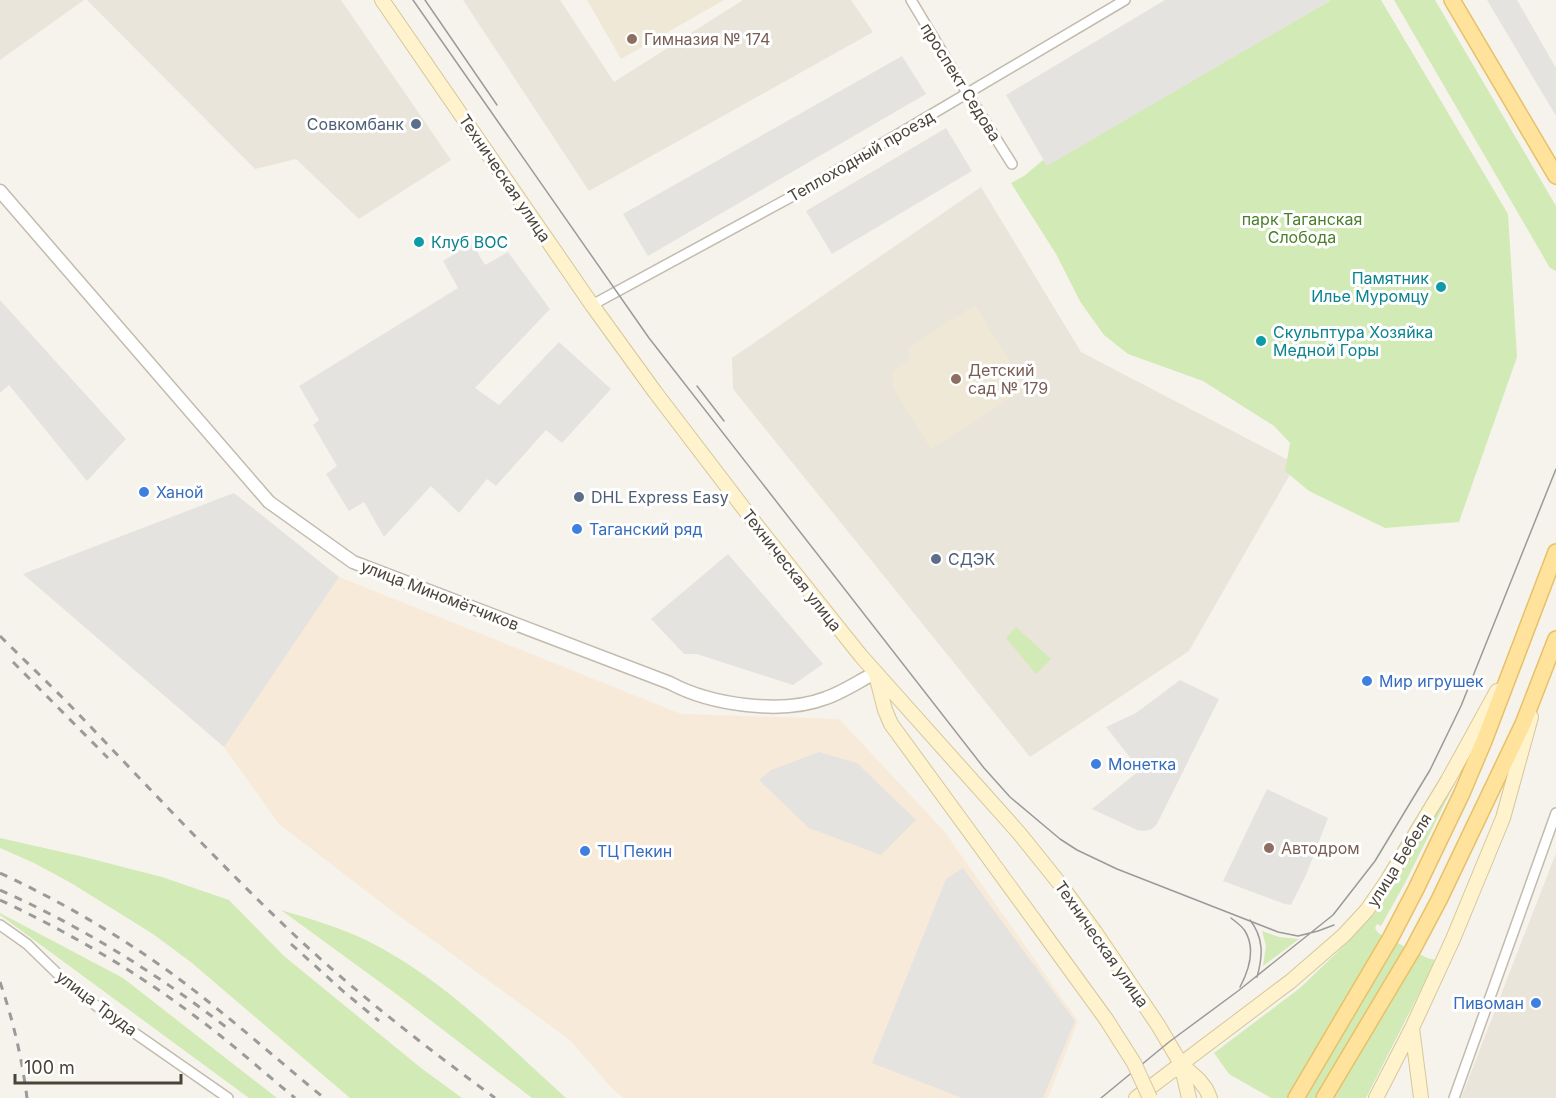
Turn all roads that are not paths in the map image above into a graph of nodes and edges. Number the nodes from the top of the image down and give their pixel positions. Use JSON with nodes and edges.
{"nodes":[{"id":1,"x":382,"y":0,"type":"edge"},
{"id":2,"x":911,"y":0,"type":"edge"},
{"id":3,"x":1125,"y":0,"type":"edge"},
{"id":4,"x":1452,"y":0,"type":"edge"},
{"id":5,"x":967,"y":93,"type":"junction"},
{"id":6,"x":1012,"y":164,"type":"dead end"},
{"id":7,"x":1556,"y":176,"type":"edge"},
{"id":8,"x":0,"y":191,"type":"edge"},
{"id":9,"x":592,"y":305,"type":"junction"},
{"id":10,"x":1556,"y":552,"type":"edge"},
{"id":11,"x":1556,"y":639,"type":"edge"},
{"id":12,"x":1514,"y":662,"type":"junction"},
{"id":13,"x":1544,"y":672,"type":"junction"},
{"id":14,"x":875,"y":673,"type":"junction"},
{"id":15,"x":1556,"y":813,"type":"edge"},
{"id":16,"x":0,"y":925,"type":"edge"},
{"id":17,"x":1412,"y":1028,"type":"junction"},
{"id":18,"x":1181,"y":1064,"type":"junction"},
{"id":19,"x":228,"y":1098,"type":"edge"},
{"id":20,"x":1136,"y":1098,"type":"edge"},
{"id":21,"x":1150,"y":1098,"type":"edge"},
{"id":22,"x":1189,"y":1098,"type":"edge"},
{"id":23,"x":1210,"y":1098,"type":"edge"},
{"id":24,"x":1296,"y":1098,"type":"edge"},
{"id":25,"x":1324,"y":1098,"type":"edge"},
{"id":26,"x":1376,"y":1098,"type":"edge"},
{"id":27,"x":1421,"y":1098,"type":"edge"},
{"id":28,"x":1454,"y":1098,"type":"edge"}],
"edges":[{"from":1,"to":9,"type":"main road","name":"Техническая улица"},
{"from":2,"to":5,"type":"street","name":"проспект Седова"},
{"from":3,"to":5,"type":"street","name":"Теплоходный проезд"},
{"from":4,"to":7,"type":"main road"},
{"from":5,"to":6,"type":"street","name":"проспект Седова"},
{"from":5,"to":9,"type":"street","name":"Теплоходный проезд"},
{"from":8,"to":14,"type":"street","name":"улица Миномётчиков"},
{"from":9,"to":14,"type":"main road","name":"Техническая улица"},
{"from":10,"to":12,"type":"main road","name":"улица Бебеля"},
{"from":11,"to":13,"type":"main road"},
{"from":12,"to":18,"type":"main road","name":"улица Бебеля"},
{"from":12,"to":24,"type":"main road","name":"улица Бебеля"},
{"from":13,"to":17,"type":"main road"},
{"from":13,"to":25,"type":"main road"},
{"from":14,"to":18,"type":"main road","name":"Техническая улица"},
{"from":14,"to":21,"type":"main road","bridge":true},
{"from":15,"to":28,"type":"street"},
{"from":16,"to":19,"type":"street","name":"улица Труда"},
{"from":17,"to":26,"type":"main road"},
{"from":17,"to":27,"type":"main road"},
{"from":18,"to":20,"type":"main road","name":"улица Бебеля"},
{"from":18,"to":22,"type":"main road","name":"Техническая улица"},
{"from":18,"to":23,"type":"main road","name":"Техническая улица"}]}
